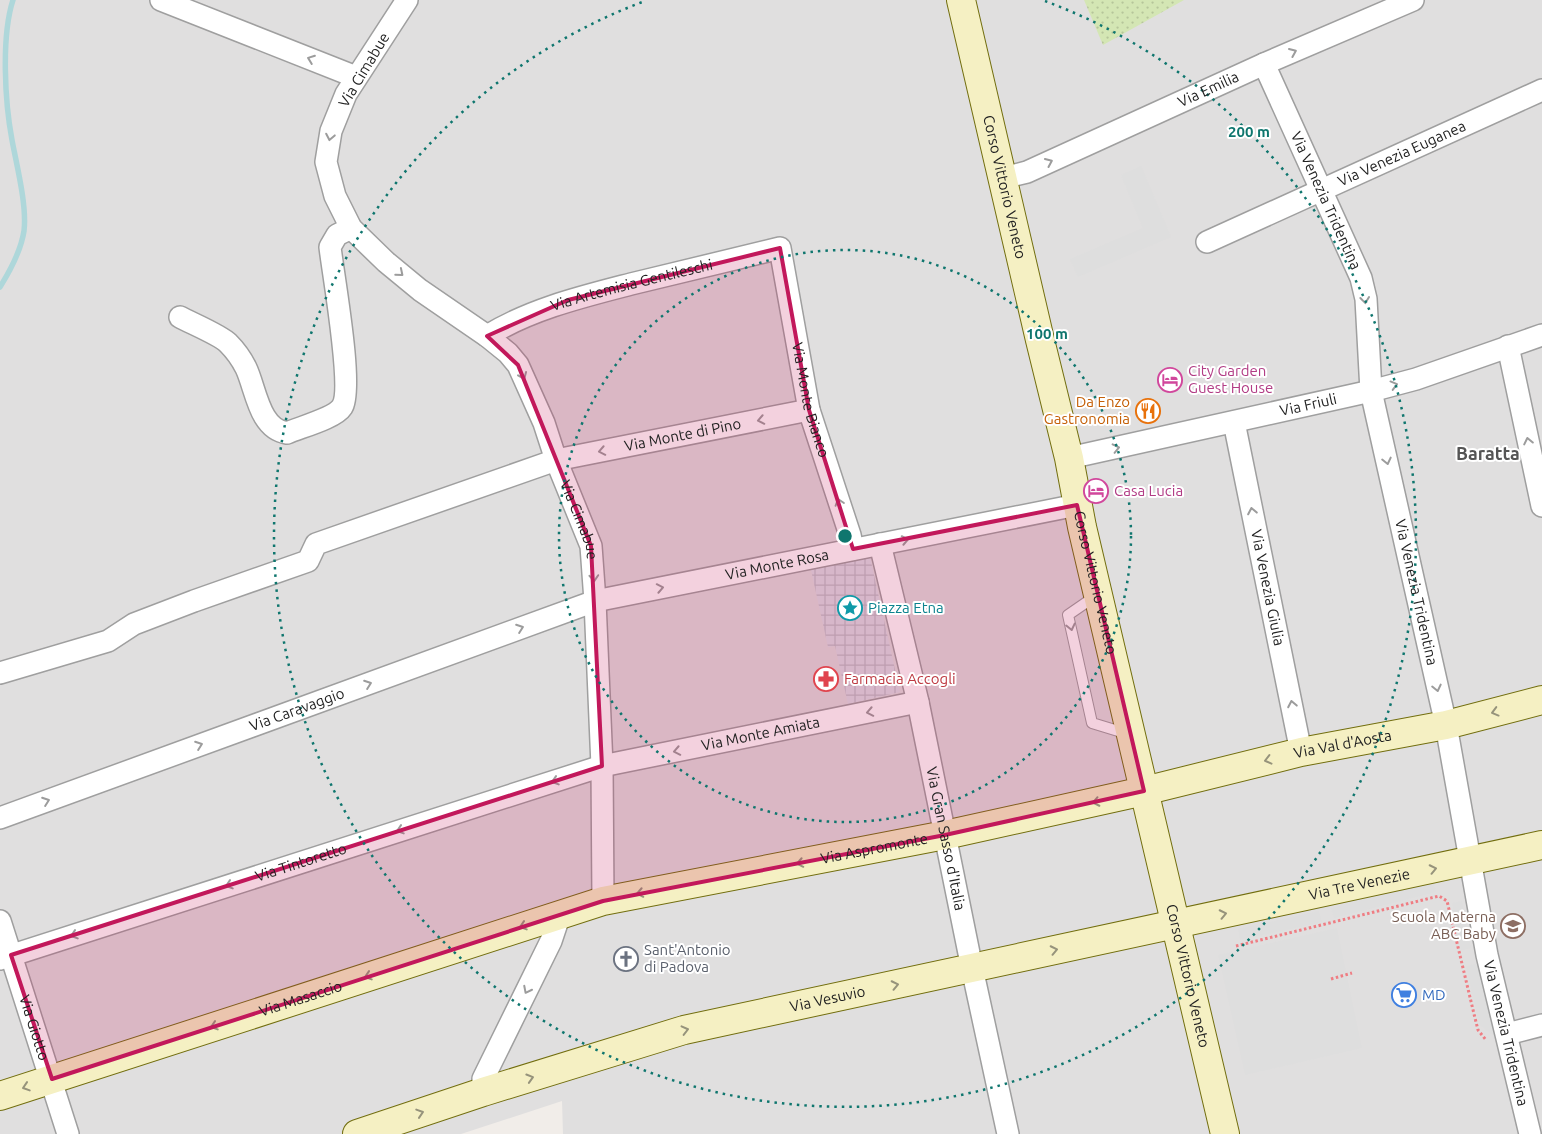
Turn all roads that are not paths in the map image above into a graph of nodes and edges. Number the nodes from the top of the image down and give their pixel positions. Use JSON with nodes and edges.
{"nodes":[{"id":1,"x":161,"y":0,"type":"edge"},
{"id":2,"x":407,"y":0,"type":"edge"},
{"id":3,"x":961,"y":0,"type":"edge"},
{"id":4,"x":1413,"y":0,"type":"edge"},
{"id":5,"x":1264,"y":64,"type":"junction"},
{"id":6,"x":356,"y":77,"type":"junction"},
{"id":7,"x":1542,"y":90,"type":"edge"},
{"id":8,"x":1003,"y":178,"type":"junction"},
{"id":9,"x":1321,"y":190,"type":"junction"},
{"id":10,"x":351,"y":228,"type":"junction"},
{"id":11,"x":1208,"y":242,"type":"dead end"},
{"id":12,"x":780,"y":248,"type":"joint"},
{"id":13,"x":180,"y":317,"type":"dead end"},
{"id":14,"x":1542,"y":335,"type":"edge"},
{"id":15,"x":487,"y":336,"type":"junction"},
{"id":16,"x":1508,"y":346,"type":"junction"},
{"id":17,"x":1371,"y":391,"type":"junction"},
{"id":18,"x":809,"y":410,"type":"junction"},
{"id":19,"x":1234,"y":422,"type":"junction"},
{"id":20,"x":1069,"y":458,"type":"junction"},
{"id":21,"x":556,"y":460,"type":"junction"},
{"id":22,"x":1077,"y":506,"type":"junction"},
{"id":23,"x":1542,"y":506,"type":"edge"},
{"id":24,"x":880,"y":544,"type":"junction"},
{"id":25,"x":853,"y":549,"type":"junction"},
{"id":26,"x":595,"y":601,"type":"junction"},
{"id":27,"x":0,"y":673,"type":"edge"},
{"id":28,"x":1542,"y":700,"type":"edge"},
{"id":29,"x":918,"y":702,"type":"junction"},
{"id":30,"x":1446,"y":725,"type":"junction"},
{"id":31,"x":1302,"y":752,"type":"junction"},
{"id":32,"x":602,"y":766,"type":"junction"},
{"id":33,"x":1144,"y":791,"type":"junction"},
{"id":34,"x":0,"y":818,"type":"edge"},
{"id":35,"x":945,"y":835,"type":"junction"},
{"id":36,"x":1542,"y":845,"type":"edge"},
{"id":37,"x":1470,"y":861,"type":"junction"},
{"id":38,"x":603,"y":901,"type":"junction"},
{"id":39,"x":560,"y":914,"type":"junction"},
{"id":40,"x":0,"y":921,"type":"edge"},
{"id":41,"x":1176,"y":924,"type":"junction"},
{"id":42,"x":6,"y":957,"type":"edge"},
{"id":43,"x":972,"y":968,"type":"junction"},
{"id":44,"x":1542,"y":1025,"type":"edge"},
{"id":45,"x":1509,"y":1042,"type":"junction"},
{"id":46,"x":52,"y":1079,"type":"junction"},
{"id":47,"x":484,"y":1092,"type":"junction"},
{"id":48,"x":0,"y":1096,"type":"edge"},
{"id":49,"x":373,"y":1132,"type":"edge"},
{"id":50,"x":68,"y":1134,"type":"edge"},
{"id":51,"x":1008,"y":1134,"type":"edge"},
{"id":52,"x":1225,"y":1134,"type":"edge"},
{"id":53,"x":1530,"y":1134,"type":"edge"}],
"edges":[{"from":6,"to":1,"type":"street","one_way":true},
{"from":2,"to":6,"type":"street","name":"Via Cimabue"},
{"from":3,"to":8,"type":"street","name":"Corso Vittorio Veneto"},
{"from":5,"to":4,"type":"street","name":"Via Emilia","one_way":true},
{"from":8,"to":5,"type":"street","name":"Via Emilia","one_way":true},
{"from":5,"to":9,"type":"street","name":"Via Venezia Tridentina"},
{"from":6,"to":10,"type":"street","name":"Via Cimabue","one_way":true},
{"from":7,"to":9,"type":"street","name":"Via Venezia Euganea"},
{"from":8,"to":20,"type":"street","name":"Corso Vittorio Veneto"},
{"from":9,"to":11,"type":"street","name":"Via Venezia Euganea"},
{"from":9,"to":17,"type":"street","name":"Via Venezia Tridentina","one_way":true},
{"from":10,"to":13,"type":"street"},
{"from":10,"to":15,"type":"street","name":"Via Cimabue","one_way":true},
{"from":12,"to":15,"type":"street","name":"Via Artemisia Gentileschi"},
{"from":12,"to":18,"type":"street","name":"Via Monte Bianco"},
{"from":14,"to":16,"type":"street","name":"Via Friuli"},
{"from":15,"to":21,"type":"street","name":"Via Cimabue","one_way":true},
{"from":17,"to":16,"type":"street","name":"Via Friuli","one_way":true},
{"from":23,"to":16,"type":"street","one_way":true},
{"from":17,"to":19,"type":"street","name":"Via Friuli"},
{"from":17,"to":30,"type":"street","name":"Via Venezia Tridentina","one_way":true},
{"from":18,"to":21,"type":"street","name":"Via Monte di Pino","one_way":true},
{"from":25,"to":18,"type":"street","name":"Via Monte Bianco","one_way":true},
{"from":20,"to":19,"type":"street","name":"Via Friuli","one_way":true},
{"from":31,"to":19,"type":"street","name":"Via Venezia Giulia","one_way":true},
{"from":20,"to":22,"type":"street","name":"Corso Vittorio Veneto"},
{"from":21,"to":26,"type":"street","name":"Via Cimabue","one_way":true},
{"from":21,"to":27,"type":"street","name":"Via Monte di Pino"},
{"from":24,"to":22,"type":"street","name":"Via Monte Rosa","one_way":true},
{"from":22,"to":33,"type":"street","name":"Corso Vittorio Veneto"},
{"from":24,"to":25,"type":"street","name":"Via Monte Rosa"},
{"from":24,"to":29,"type":"street","name":"Via Gran Sasso d'Italia"},
{"from":26,"to":25,"type":"street","name":"Via Monte Rosa","one_way":true},
{"from":26,"to":32,"type":"street","name":"Via Cimabue"},
{"from":34,"to":26,"type":"street","name":"Via Caravaggio","one_way":true},
{"from":28,"to":30,"type":"street","name":"Via Val d'Aosta","one_way":true},
{"from":29,"to":32,"type":"street","name":"Via Monte Amiata","one_way":true},
{"from":29,"to":35,"type":"street","name":"Via Gran Sasso d'Italia"},
{"from":30,"to":31,"type":"street","name":"Via Val d'Aosta"},
{"from":30,"to":37,"type":"street","name":"Via Venezia Tridentina"},
{"from":31,"to":33,"type":"street","name":"Via Val d'Aosta","one_way":true},
{"from":32,"to":38,"type":"street","name":"Via Cimabue"},
{"from":32,"to":42,"type":"street","name":"Via Tintoretto","one_way":true},
{"from":33,"to":35,"type":"street","name":"Via Aspromonte","one_way":true},
{"from":33,"to":41,"type":"street","name":"Corso Vittorio Veneto"},
{"from":35,"to":38,"type":"street","name":"Via Aspromonte","one_way":true},
{"from":35,"to":43,"type":"street","name":"Via Gran Sasso d'Italia"},
{"from":36,"to":37,"type":"street","name":"Via Tre Venezie"},
{"from":41,"to":37,"type":"street","name":"Via Tre Venezie","one_way":true},
{"from":37,"to":45,"type":"street","name":"Via Venezia Tridentina"},
{"from":38,"to":39,"type":"street","name":"Via Masaccio"},
{"from":39,"to":46,"type":"street","name":"Via Masaccio","one_way":true},
{"from":39,"to":47,"type":"street","one_way":true},
{"from":40,"to":42,"type":"street","name":"Via Giotto"},
{"from":43,"to":41,"type":"street","name":"Via Vesuvio","one_way":true},
{"from":41,"to":52,"type":"street","name":"Corso Vittorio Veneto"},
{"from":42,"to":46,"type":"street","name":"Via Giotto"},
{"from":47,"to":43,"type":"street","name":"Via Vesuvio","one_way":true},
{"from":43,"to":51,"type":"street","name":"Via Gran Sasso d'Italia"},
{"from":44,"to":45,"type":"street"},
{"from":45,"to":53,"type":"street","name":"Via Venezia Tridentina"},
{"from":46,"to":48,"type":"street","name":"Via Masaccio","one_way":true},
{"from":46,"to":50,"type":"street","name":"Via Giotto"},
{"from":49,"to":47,"type":"street","name":"Via Vesuvio","one_way":true}]}
